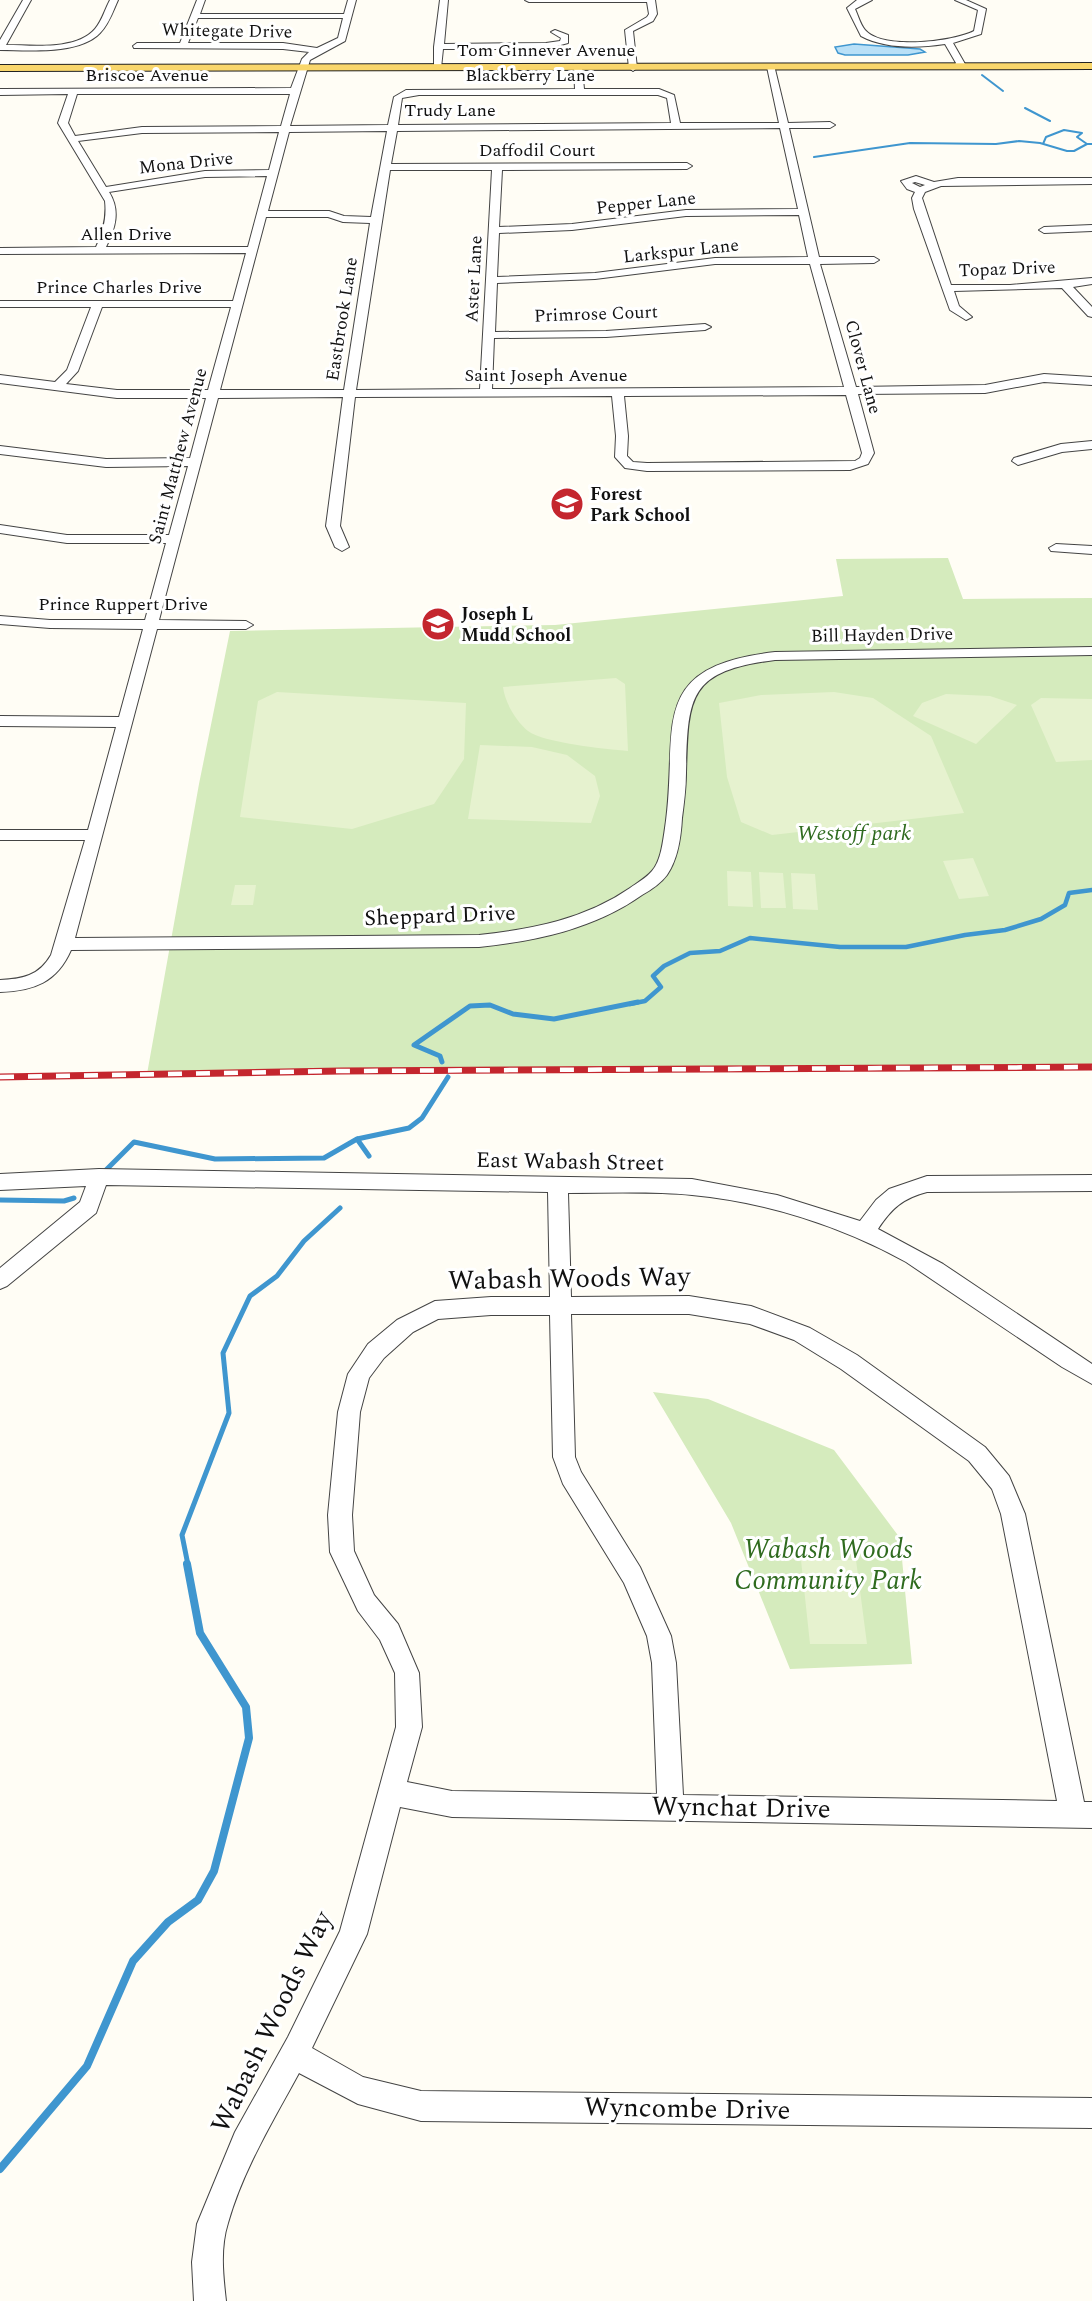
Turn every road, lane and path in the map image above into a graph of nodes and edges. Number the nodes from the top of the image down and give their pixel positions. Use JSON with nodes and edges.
{"nodes":[{"id":1,"x":27,"y":0,"type":"edge"},
{"id":2,"x":114,"y":0,"type":"edge"},
{"id":3,"x":201,"y":0,"type":"edge"},
{"id":4,"x":352,"y":0,"type":"edge"},
{"id":5,"x":444,"y":0,"type":"edge"},
{"id":6,"x":529,"y":0,"type":"edge"},
{"id":7,"x":651,"y":0,"type":"edge"},
{"id":8,"x":864,"y":0,"type":"edge"},
{"id":9,"x":959,"y":0,"type":"edge"},
{"id":10,"x":195,"y":16,"type":"junction"},
{"id":11,"x":348,"y":16,"type":"junction"},
{"id":12,"x":555,"y":32,"type":"dead end"},
{"id":13,"x":945,"y":42,"type":"junction"},
{"id":14,"x":137,"y":46,"type":"dead end"},
{"id":15,"x":183,"y":46,"type":"junction"},
{"id":16,"x":0,"y":47,"type":"edge"},
{"id":17,"x":438,"y":47,"type":"junction"},
{"id":18,"x":316,"y":50,"type":"junction"},
{"id":19,"x":958,"y":66,"type":"junction"},
{"id":20,"x":1092,"y":66,"type":"edge"},
{"id":21,"x":771,"y":67,"type":"junction"},
{"id":22,"x":0,"y":68,"type":"edge"},
{"id":23,"x":303,"y":68,"type":"junction"},
{"id":24,"x":437,"y":68,"type":"junction"},
{"id":25,"x":578,"y":68,"type":"junction"},
{"id":26,"x":633,"y":68,"type":"junction"},
{"id":27,"x":295,"y":91,"type":"junction"},
{"id":28,"x":0,"y":92,"type":"edge"},
{"id":29,"x":74,"y":92,"type":"junction"},
{"id":30,"x":580,"y":92,"type":"junction"},
{"id":31,"x":398,"y":93,"type":"joint"},
{"id":32,"x":784,"y":125,"type":"junction"},
{"id":33,"x":830,"y":125,"type":"dead end"},
{"id":34,"x":392,"y":126,"type":"junction"},
{"id":35,"x":676,"y":126,"type":"junction"},
{"id":36,"x":285,"y":129,"type":"junction"},
{"id":37,"x":71,"y":139,"type":"junction"},
{"id":38,"x":687,"y":166,"type":"dead end"},
{"id":39,"x":387,"y":167,"type":"junction"},
{"id":40,"x":497,"y":167,"type":"junction"},
{"id":41,"x":274,"y":173,"type":"junction"},
{"id":42,"x":1092,"y":181,"type":"edge"},
{"id":43,"x":934,"y":185,"type":"junction"},
{"id":44,"x":103,"y":190,"type":"junction"},
{"id":45,"x":921,"y":191,"type":"junction"},
{"id":46,"x":804,"y":212,"type":"junction"},
{"id":47,"x":263,"y":214,"type":"junction"},
{"id":48,"x":376,"y":220,"type":"junction"},
{"id":49,"x":1092,"y":228,"type":"edge"},
{"id":50,"x":493,"y":230,"type":"junction"},
{"id":51,"x":1044,"y":230,"type":"dead end"},
{"id":52,"x":0,"y":250,"type":"edge"},
{"id":53,"x":100,"y":250,"type":"junction"},
{"id":54,"x":251,"y":250,"type":"junction"},
{"id":55,"x":814,"y":260,"type":"junction"},
{"id":56,"x":874,"y":260,"type":"dead end"},
{"id":57,"x":492,"y":280,"type":"junction"},
{"id":58,"x":1092,"y":281,"type":"edge"},
{"id":59,"x":1065,"y":285,"type":"junction"},
{"id":60,"x":946,"y":288,"type":"junction"},
{"id":61,"x":0,"y":304,"type":"edge"},
{"id":62,"x":98,"y":304,"type":"junction"},
{"id":63,"x":238,"y":304,"type":"junction"},
{"id":64,"x":1092,"y":314,"type":"edge"},
{"id":65,"x":966,"y":317,"type":"dead end"},
{"id":66,"x":705,"y":327,"type":"dead end"},
{"id":67,"x":488,"y":334,"type":"junction"},
{"id":68,"x":0,"y":379,"type":"edge"},
{"id":69,"x":1092,"y":381,"type":"edge"},
{"id":70,"x":57,"y":387,"type":"junction"},
{"id":71,"x":851,"y":391,"type":"junction"},
{"id":72,"x":486,"y":393,"type":"junction"},
{"id":73,"x":618,"y":393,"type":"junction"},
{"id":74,"x":214,"y":394,"type":"junction"},
{"id":75,"x":349,"y":394,"type":"junction"},
{"id":76,"x":1092,"y":445,"type":"edge"},
{"id":77,"x":0,"y":450,"type":"edge"},
{"id":78,"x":1018,"y":461,"type":"dead end"},
{"id":79,"x":195,"y":462,"type":"junction"},
{"id":80,"x":0,"y":529,"type":"edge"},
{"id":81,"x":174,"y":539,"type":"junction"},
{"id":82,"x":342,"y":547,"type":"dead end"},
{"id":83,"x":1056,"y":548,"type":"dead end"},
{"id":84,"x":1092,"y":550,"type":"edge"},
{"id":85,"x":0,"y":620,"type":"edge"},
{"id":86,"x":151,"y":624,"type":"junction"},
{"id":87,"x":246,"y":626,"type":"dead end"},
{"id":88,"x":1092,"y":651,"type":"edge"},
{"id":89,"x":686,"y":699,"type":"joint"},
{"id":90,"x":0,"y":721,"type":"edge"},
{"id":91,"x":124,"y":723,"type":"junction"},
{"id":92,"x":0,"y":835,"type":"edge"},
{"id":93,"x":94,"y":836,"type":"junction"},
{"id":94,"x":65,"y":944,"type":"junction"},
{"id":95,"x":0,"y":986,"type":"edge"},
{"id":96,"x":99,"y":1177,"type":"junction"},
{"id":97,"x":0,"y":1182,"type":"edge"},
{"id":98,"x":1092,"y":1183,"type":"edge"},
{"id":99,"x":558,"y":1186,"type":"junction"},
{"id":100,"x":864,"y":1232,"type":"junction"},
{"id":101,"x":0,"y":1280,"type":"edge"},
{"id":102,"x":561,"y":1305,"type":"junction"},
{"id":103,"x":1092,"y":1375,"type":"edge"},
{"id":104,"x":392,"y":1792,"type":"junction"},
{"id":105,"x":671,"y":1807,"type":"junction"},
{"id":106,"x":1082,"y":1814,"type":"edge"},
{"id":107,"x":294,"y":2054,"type":"junction"},
{"id":108,"x":1092,"y":2113,"type":"edge"},
{"id":109,"x":210,"y":2301,"type":"edge"}],
"edges":[{"from":1,"to":16,"type":"street"},
{"from":2,"to":16,"type":"street"},
{"from":3,"to":10,"type":"street"},
{"from":4,"to":11,"type":"street","name":"Saint Matthew Avenue"},
{"from":5,"to":17,"type":"street"},
{"from":6,"to":7,"type":"street"},
{"from":7,"to":26,"type":"street"},
{"from":8,"to":13,"type":"street"},
{"from":9,"to":13,"type":"street"},
{"from":10,"to":11,"type":"street"},
{"from":10,"to":15,"type":"street"},
{"from":11,"to":18,"type":"street","name":"Saint Matthew Avenue"},
{"from":12,"to":17,"type":"street"},
{"from":13,"to":19,"type":"street"},
{"from":14,"to":15,"type":"street","name":"Whitegate Drive"},
{"from":15,"to":18,"type":"street","name":"Whitegate Drive"},
{"from":17,"to":24,"type":"street"},
{"from":18,"to":23,"type":"street","name":"Saint Matthew Avenue"},
{"from":19,"to":20,"type":"main road","name":"Tom Ginnever Avenue"},
{"from":19,"to":21,"type":"main road","name":"Tom Ginnever Avenue"},
{"from":21,"to":26,"type":"main road","name":"Tom Ginnever Avenue"},
{"from":21,"to":32,"type":"street","name":"Clover Lane"},
{"from":22,"to":23,"type":"main road","name":"Tom Ginnever Avenue"},
{"from":23,"to":24,"type":"main road","name":"Tom Ginnever Avenue"},
{"from":23,"to":27,"type":"street","name":"Saint Matthew Avenue"},
{"from":24,"to":25,"type":"main road","name":"Tom Ginnever Avenue"},
{"from":25,"to":26,"type":"main road","name":"Tom Ginnever Avenue"},
{"from":25,"to":30,"type":"street"},
{"from":27,"to":29,"type":"street","name":"Briscoe Avenue"},
{"from":27,"to":36,"type":"street","name":"Saint Matthew Avenue"},
{"from":28,"to":29,"type":"street","name":"Briscoe Avenue"},
{"from":29,"to":37,"type":"street"},
{"from":30,"to":31,"type":"street","name":"Blackberry Lane"},
{"from":30,"to":35,"type":"street","name":"Blackberry Lane"},
{"from":31,"to":34,"type":"street","name":"Eastbrook Lane"},
{"from":32,"to":33,"type":"street","name":"Trudy Lane"},
{"from":32,"to":35,"type":"street","name":"Trudy Lane"},
{"from":32,"to":46,"type":"street","name":"Clover Lane"},
{"from":34,"to":35,"type":"street","name":"Trudy Lane"},
{"from":34,"to":36,"type":"street","name":"Trudy Lane"},
{"from":34,"to":39,"type":"street","name":"Eastbrook Lane"},
{"from":36,"to":37,"type":"street","name":"Trudy Lane"},
{"from":36,"to":41,"type":"street","name":"Saint Matthew Avenue"},
{"from":37,"to":44,"type":"street"},
{"from":38,"to":40,"type":"street","name":"Daffodil Court"},
{"from":39,"to":40,"type":"street","name":"Daffodil Court"},
{"from":39,"to":48,"type":"street","name":"Eastbrook Lane"},
{"from":40,"to":50,"type":"street","name":"Aster Lane"},
{"from":41,"to":44,"type":"street","name":"Mona Drive"},
{"from":41,"to":47,"type":"street","name":"Saint Matthew Avenue"},
{"from":42,"to":43,"type":"street"},
{"from":43,"to":45,"type":"street"},
{"from":43,"to":45,"type":"street"},
{"from":44,"to":53,"type":"street"},
{"from":45,"to":60,"type":"street"},
{"from":46,"to":50,"type":"street","name":"Pepper Lane"},
{"from":46,"to":55,"type":"street","name":"Clover Lane"},
{"from":47,"to":48,"type":"street"},
{"from":47,"to":54,"type":"street","name":"Saint Matthew Avenue"},
{"from":48,"to":75,"type":"street","name":"Eastbrook Lane"},
{"from":49,"to":51,"type":"street"},
{"from":50,"to":57,"type":"street","name":"Aster Lane"},
{"from":52,"to":53,"type":"street","name":"Allen Drive"},
{"from":53,"to":54,"type":"street","name":"Allen Drive"},
{"from":54,"to":63,"type":"street","name":"Saint Matthew Avenue"},
{"from":55,"to":56,"type":"street","name":"Larkspur Lane"},
{"from":55,"to":57,"type":"street","name":"Larkspur Lane"},
{"from":55,"to":71,"type":"street","name":"Clover Lane"},
{"from":57,"to":67,"type":"street","name":"Aster Lane"},
{"from":58,"to":59,"type":"street"},
{"from":59,"to":60,"type":"street","name":"Topaz Drive"},
{"from":59,"to":64,"type":"street","name":"Topaz Drive"},
{"from":60,"to":65,"type":"street"},
{"from":61,"to":62,"type":"street","name":"Prince Charles Drive"},
{"from":62,"to":63,"type":"street","name":"Prince Charles Drive"},
{"from":62,"to":70,"type":"street"},
{"from":63,"to":74,"type":"street","name":"Saint Matthew Avenue"},
{"from":66,"to":67,"type":"street","name":"Primrose Court"},
{"from":67,"to":72,"type":"street","name":"Aster Lane"},
{"from":68,"to":70,"type":"street","name":"Saint Joseph Avenue"},
{"from":69,"to":71,"type":"street","name":"Saint Joseph Avenue"},
{"from":70,"to":74,"type":"street","name":"Saint Joseph Avenue"},
{"from":71,"to":73,"type":"street","name":"Saint Joseph Avenue"},
{"from":71,"to":73,"type":"street","name":"Clover Lane"},
{"from":72,"to":73,"type":"street","name":"Saint Joseph Avenue"},
{"from":72,"to":75,"type":"street","name":"Saint Joseph Avenue"},
{"from":74,"to":75,"type":"street","name":"Saint Joseph Avenue"},
{"from":74,"to":79,"type":"street","name":"Saint Matthew Avenue"},
{"from":75,"to":82,"type":"street","name":"Eastbrook Lane"},
{"from":76,"to":78,"type":"street"},
{"from":77,"to":79,"type":"street"},
{"from":79,"to":81,"type":"street","name":"Saint Matthew Avenue"},
{"from":80,"to":81,"type":"street"},
{"from":81,"to":86,"type":"street","name":"Saint Matthew Avenue"},
{"from":83,"to":84,"type":"street"},
{"from":85,"to":86,"type":"street","name":"Prince Ruppert Drive"},
{"from":86,"to":87,"type":"street","name":"Prince Ruppert Drive"},
{"from":86,"to":91,"type":"street","name":"Saint Matthew Avenue"},
{"from":88,"to":89,"type":"street","name":"Bill Hayden Drive"},
{"from":89,"to":94,"type":"street","name":"Sheppard Drive"},
{"from":90,"to":91,"type":"street"},
{"from":91,"to":93,"type":"street","name":"Saint Matthew Avenue"},
{"from":92,"to":93,"type":"street"},
{"from":93,"to":94,"type":"street","name":"Saint Matthew Avenue"},
{"from":94,"to":95,"type":"street","name":"Saint Matthew Avenue"},
{"from":96,"to":97,"type":"street","name":"East Wabash Street"},
{"from":96,"to":99,"type":"street","name":"East Wabash Street"},
{"from":96,"to":101,"type":"street"},
{"from":98,"to":100,"type":"street"},
{"from":99,"to":100,"type":"street","name":"East Wabash Street"},
{"from":99,"to":102,"type":"street"},
{"from":100,"to":103,"type":"street","name":"East Wabash Street"},
{"from":102,"to":104,"type":"street","name":"Wabash Woods Way"},
{"from":102,"to":105,"type":"street"},
{"from":102,"to":106,"type":"street","name":"Wabash Woods Way"},
{"from":104,"to":105,"type":"street","name":"Wynchat Drive"},
{"from":104,"to":107,"type":"street","name":"Wabash Woods Way"},
{"from":105,"to":106,"type":"street","name":"Wynchat Drive"},
{"from":107,"to":108,"type":"street","name":"Wyncombe Drive"},
{"from":107,"to":109,"type":"street","name":"Wabash Woods Way"}]}
